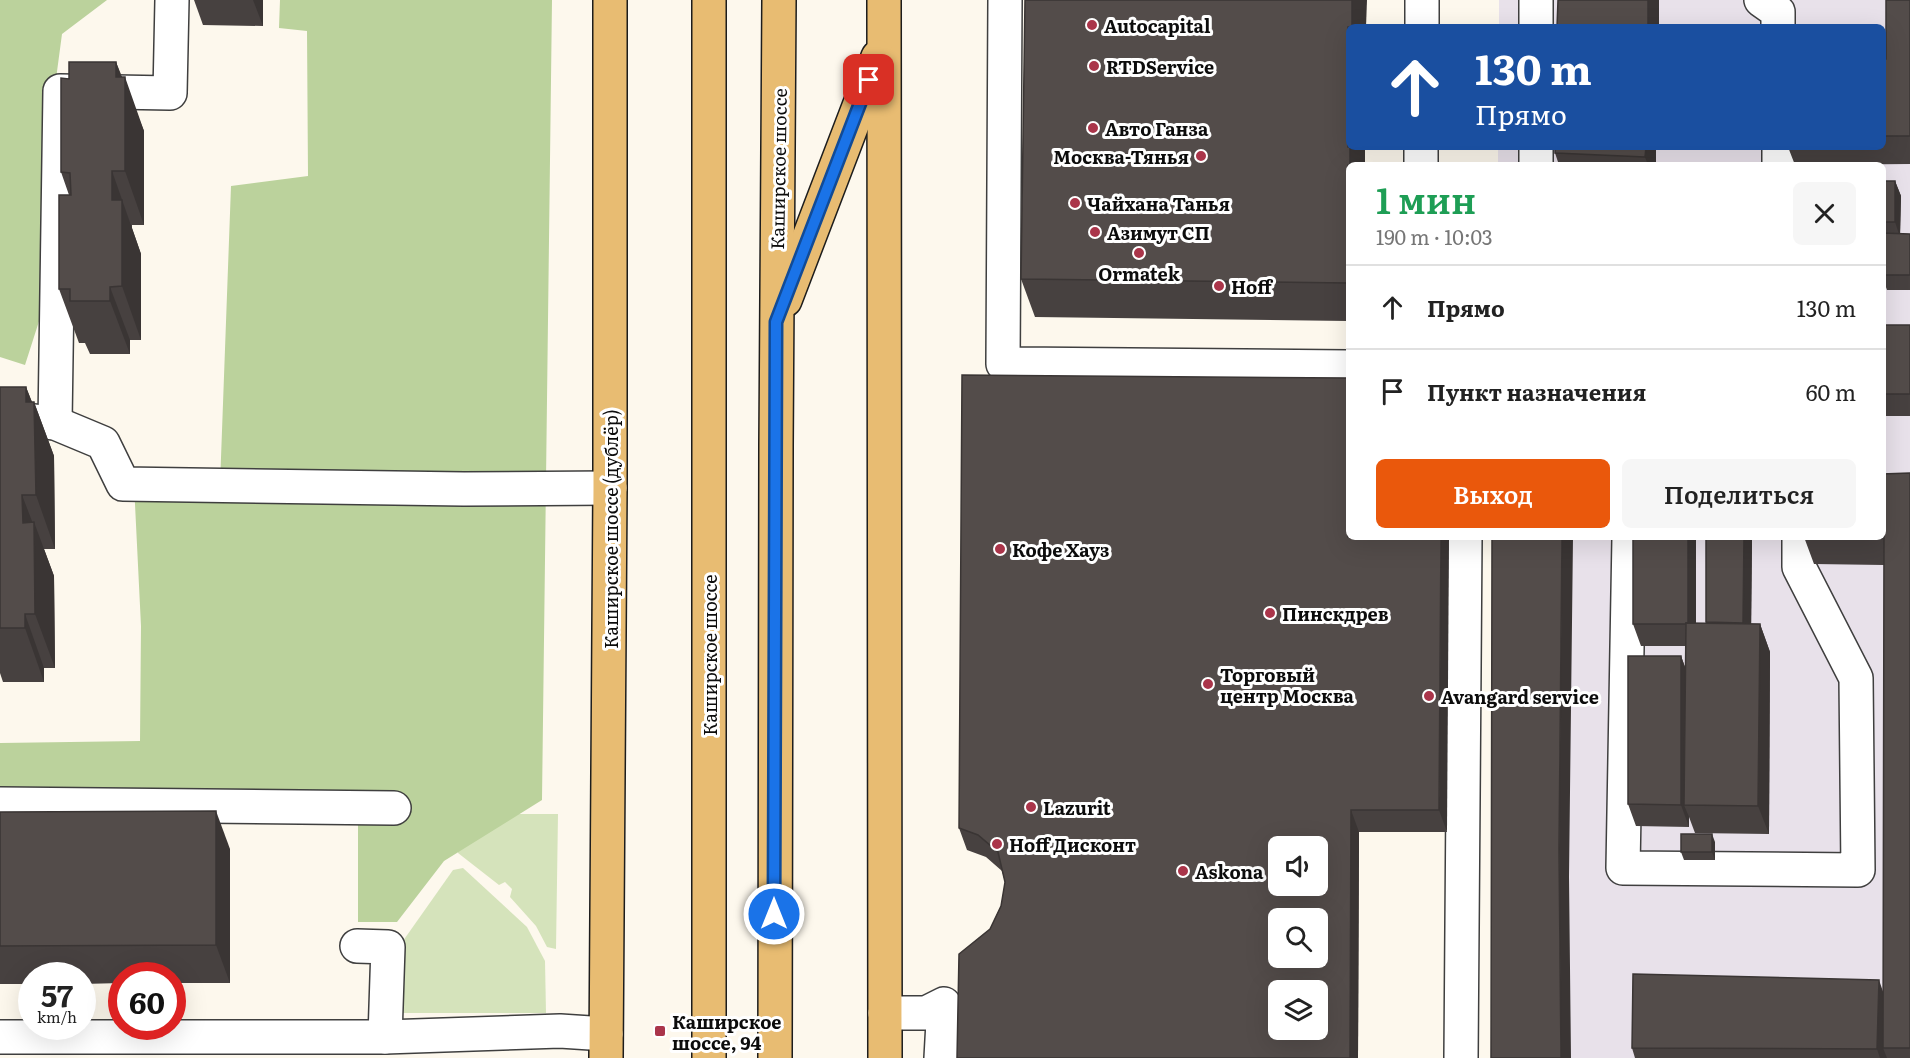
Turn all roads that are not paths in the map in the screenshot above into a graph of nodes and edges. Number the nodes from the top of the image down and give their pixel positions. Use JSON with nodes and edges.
{"nodes":[{"id":1,"x":172,"y":0,"type":"edge"},
{"id":2,"x":610,"y":0,"type":"edge"},
{"id":3,"x":709,"y":0,"type":"edge"},
{"id":4,"x":779,"y":0,"type":"edge"},
{"id":5,"x":884,"y":0,"type":"edge"},
{"id":6,"x":1005,"y":0,"type":"edge"},
{"id":7,"x":1422,"y":0,"type":"edge"},
{"id":8,"x":1536,"y":0,"type":"edge"},
{"id":9,"x":1761,"y":0,"type":"edge"},
{"id":10,"x":1422,"y":24,"type":"edge"},
{"id":11,"x":1536,"y":24,"type":"edge"},
{"id":12,"x":1778,"y":24,"type":"edge"},
{"id":13,"x":885,"y":39,"type":"junction"},
{"id":14,"x":776,"y":322,"type":"junction"},
{"id":15,"x":1346,"y":367,"type":"edge"},
{"id":16,"x":0,"y":418,"type":"edge"},
{"id":17,"x":55,"y":423,"type":"junction"},
{"id":18,"x":610,"y":488,"type":"junction"},
{"id":19,"x":1465,"y":540,"type":"edge"},
{"id":20,"x":1629,"y":540,"type":"edge"},
{"id":21,"x":1799,"y":540,"type":"edge"},
{"id":22,"x":0,"y":804,"type":"edge"},
{"id":23,"x":394,"y":808,"type":"dead end"},
{"id":24,"x":357,"y":946,"type":"dead end"},
{"id":25,"x":885,"y":1013,"type":"junction"},
{"id":26,"x":0,"y":1037,"type":"edge"},
{"id":27,"x":385,"y":1037,"type":"junction"},
{"id":28,"x":606,"y":1046,"type":"edge"},
{"id":29,"x":278,"y":1047,"type":"edge"},
{"id":30,"x":97,"y":1048,"type":"edge"},
{"id":31,"x":170,"y":1048,"type":"edge"},
{"id":32,"x":710,"y":1058,"type":"edge"},
{"id":33,"x":775,"y":1058,"type":"edge"},
{"id":34,"x":885,"y":1058,"type":"edge"},
{"id":35,"x":941,"y":1058,"type":"edge"},
{"id":36,"x":1461,"y":1058,"type":"edge"}],
"edges":[{"from":1,"to":17,"type":"lane"},
{"from":2,"to":18,"type":"main road","name":"Каширское шоссе (дублёр)"},
{"from":3,"to":32,"type":"main road","name":"Каширское шоссе"},
{"from":4,"to":14,"type":"main road","name":"Каширское шоссе"},
{"from":5,"to":13,"type":"main road"},
{"from":6,"to":15,"type":"lane"},
{"from":7,"to":10,"type":"lane"},
{"from":8,"to":11,"type":"lane"},
{"from":9,"to":12,"type":"lane"},
{"from":13,"to":14,"type":"main road"},
{"from":13,"to":25,"type":"main road"},
{"from":14,"to":33,"type":"main road","name":"Каширское шоссе"},
{"from":16,"to":17,"type":"lane"},
{"from":17,"to":18,"type":"lane"},
{"from":18,"to":28,"type":"main road","name":"Каширское шоссе (дублёр)"},
{"from":19,"to":36,"type":"lane"},
{"from":20,"to":21,"type":"lane"},
{"from":22,"to":23,"type":"lane"},
{"from":24,"to":27,"type":"lane"},
{"from":25,"to":34,"type":"main road"},
{"from":25,"to":35,"type":"lane"},
{"from":26,"to":30,"type":"lane"},
{"from":27,"to":28,"type":"lane"},
{"from":27,"to":29,"type":"lane"},
{"from":29,"to":31,"type":"lane"},
{"from":30,"to":31,"type":"lane"}]}
